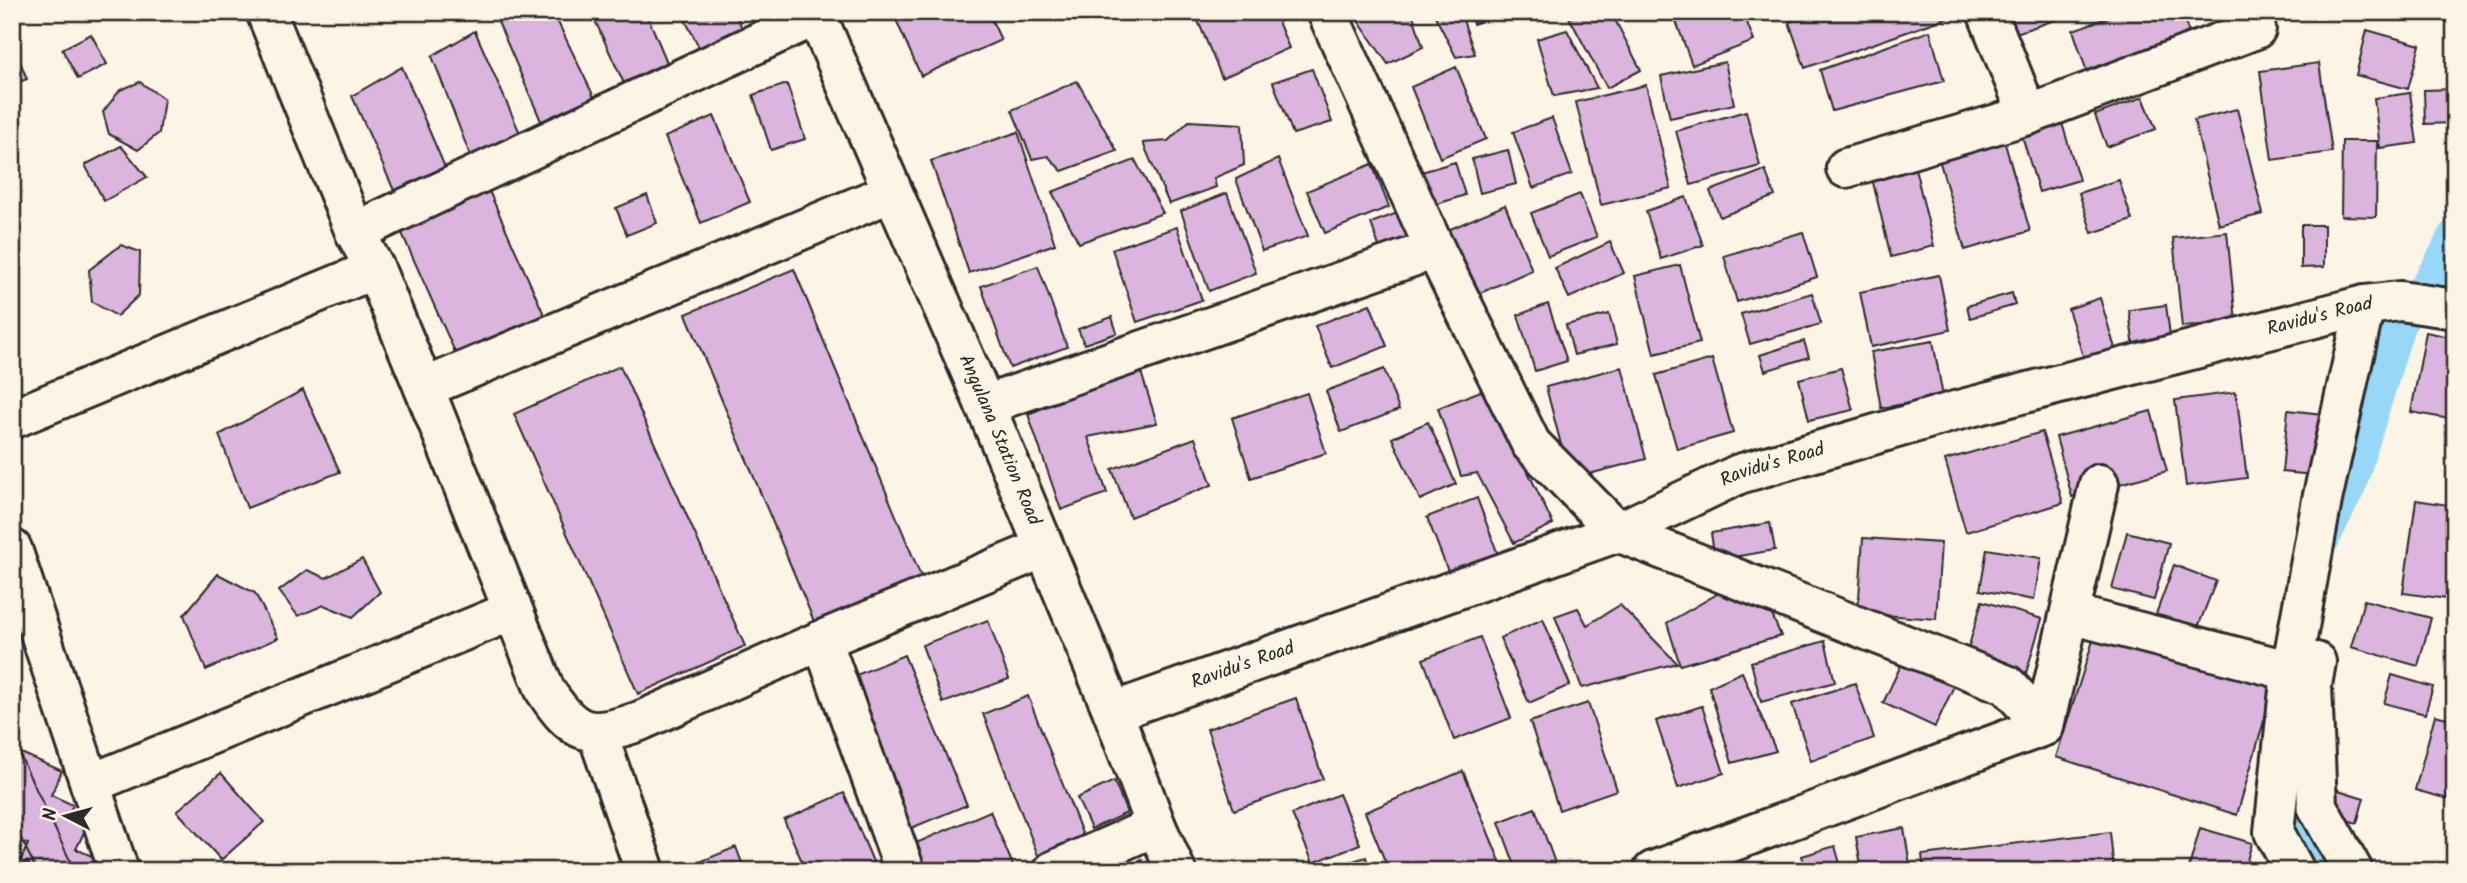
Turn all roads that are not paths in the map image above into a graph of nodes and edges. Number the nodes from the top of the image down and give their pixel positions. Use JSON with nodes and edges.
{"nodes":[{"id":1,"x":267,"y":12,"type":"edge"},
{"id":2,"x":1326,"y":12,"type":"edge"},
{"id":3,"x":1987,"y":12,"type":"edge"},
{"id":4,"x":816,"y":13,"type":"edge"},
{"id":5,"x":2256,"y":29,"type":"dead end"},
{"id":6,"x":2028,"y":115,"type":"junction"},
{"id":7,"x":1846,"y":168,"type":"dead end"},
{"id":8,"x":892,"y":192,"type":"junction"},
{"id":9,"x":355,"y":232,"type":"junction"},
{"id":10,"x":1435,"y":249,"type":"junction"},
{"id":11,"x":375,"y":269,"type":"junction"},
{"id":12,"x":2383,"y":303,"type":"junction"},
{"id":13,"x":2449,"y":309,"type":"edge"},
{"id":14,"x":424,"y":388,"type":"junction"},
{"id":15,"x":985,"y":405,"type":"junction"},
{"id":16,"x":12,"y":419,"type":"edge"},
{"id":17,"x":2099,"y":484,"type":"dead end"},
{"id":18,"x":2330,"y":513,"type":"junction"},
{"id":19,"x":1618,"y":532,"type":"junction"},
{"id":20,"x":1044,"y":548,"type":"junction"},
{"id":21,"x":12,"y":549,"type":"edge"},
{"id":22,"x":512,"y":611,"type":"junction"},
{"id":23,"x":2070,"y":614,"type":"junction"},
{"id":24,"x":822,"y":640,"type":"junction"},
{"id":25,"x":2291,"y":671,"type":"junction"},
{"id":26,"x":1113,"y":712,"type":"junction"},
{"id":27,"x":2044,"y":726,"type":"junction"},
{"id":28,"x":597,"y":732,"type":"junction"},
{"id":29,"x":90,"y":784,"type":"junction"},
{"id":30,"x":1156,"y":826,"type":"junction"},
{"id":31,"x":119,"y":871,"type":"edge"},
{"id":32,"x":645,"y":871,"type":"edge"},
{"id":33,"x":905,"y":871,"type":"edge"},
{"id":34,"x":1052,"y":871,"type":"edge"},
{"id":35,"x":1176,"y":871,"type":"edge"},
{"id":36,"x":1653,"y":871,"type":"edge"},
{"id":37,"x":2295,"y":871,"type":"edge"},
{"id":38,"x":2353,"y":871,"type":"edge"}],
"edges":[{"from":1,"to":9,"type":"street"},
{"from":2,"to":10,"type":"street"},
{"from":3,"to":6,"type":"street"},
{"from":4,"to":8,"type":"street","name":"Angulana Station Road"},
{"from":4,"to":9,"type":"street"},
{"from":5,"to":6,"type":"street"},
{"from":6,"to":7,"type":"street"},
{"from":8,"to":14,"type":"street"},
{"from":8,"to":15,"type":"street","name":"Angulana Station Road"},
{"from":9,"to":11,"type":"street"},
{"from":10,"to":15,"type":"street"},
{"from":10,"to":19,"type":"street"},
{"from":11,"to":14,"type":"street"},
{"from":11,"to":16,"type":"street"},
{"from":12,"to":13,"type":"street","name":"Ravidu's Road"},
{"from":12,"to":18,"type":"street"},
{"from":12,"to":19,"type":"street","name":"Ravidu's Road"},
{"from":14,"to":22,"type":"street"},
{"from":15,"to":20,"type":"street","name":"Angulana Station Road"},
{"from":17,"to":23,"type":"street"},
{"from":18,"to":25,"type":"street"},
{"from":18,"to":38,"type":"street"},
{"from":19,"to":26,"type":"street","name":"Ravidu's Road"},
{"from":19,"to":27,"type":"street"},
{"from":20,"to":24,"type":"street"},
{"from":20,"to":26,"type":"street","name":"Angulana Station Road"},
{"from":21,"to":29,"type":"street"},
{"from":22,"to":28,"type":"street"},
{"from":22,"to":29,"type":"street"},
{"from":23,"to":25,"type":"street"},
{"from":23,"to":27,"type":"street"},
{"from":24,"to":28,"type":"street"},
{"from":24,"to":33,"type":"street"},
{"from":25,"to":37,"type":"street"},
{"from":26,"to":30,"type":"street","name":"Angulana Station Road"},
{"from":27,"to":36,"type":"street"},
{"from":28,"to":32,"type":"street"},
{"from":29,"to":31,"type":"street"},
{"from":30,"to":34,"type":"street"},
{"from":30,"to":35,"type":"street","name":"Angulana Station Road"}]}
